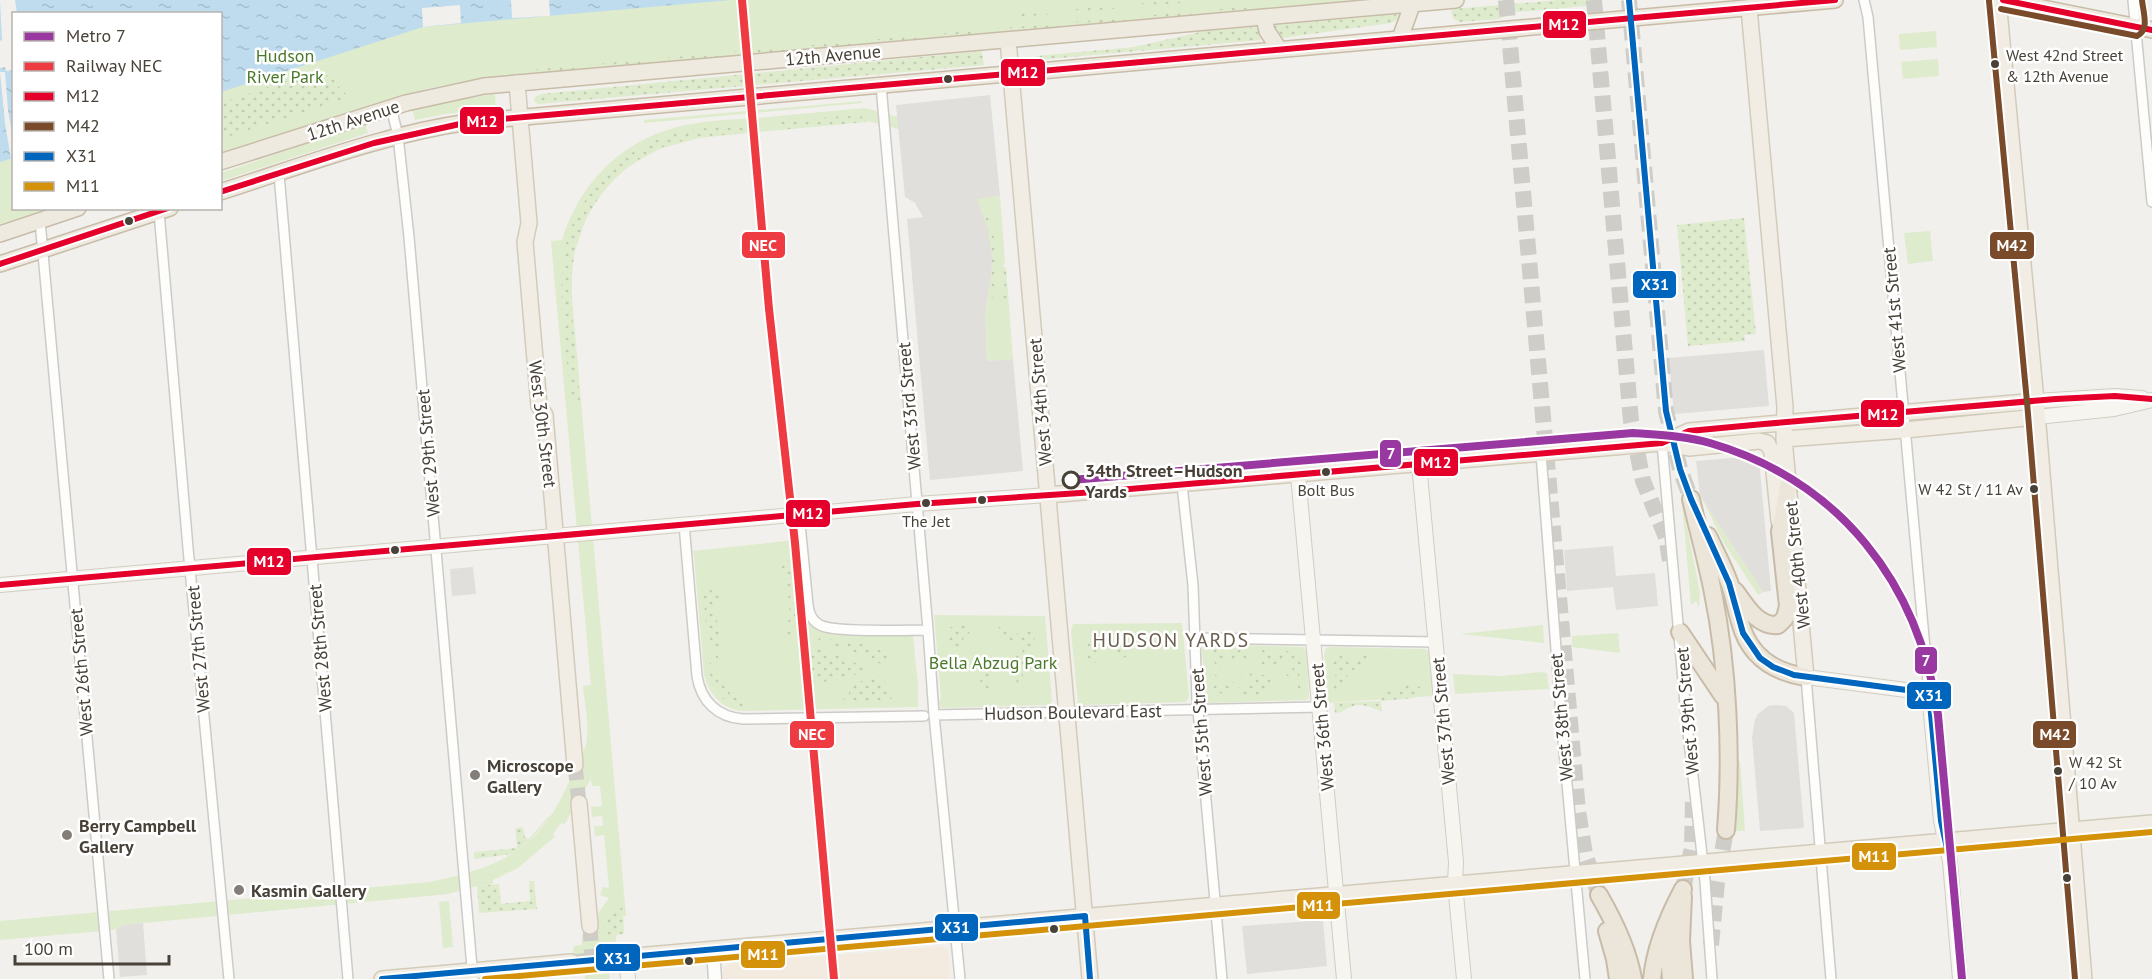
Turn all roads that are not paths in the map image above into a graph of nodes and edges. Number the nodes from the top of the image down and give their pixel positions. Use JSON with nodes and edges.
{"nodes":[{"id":1,"x":1456,"y":0,"type":"edge"},
{"id":2,"x":1835,"y":0,"type":"edge"},
{"id":3,"x":1864,"y":0,"type":"edge"},
{"id":4,"x":1998,"y":0,"type":"edge"},
{"id":5,"x":2003,"y":0,"type":"edge"},
{"id":6,"x":2133,"y":0,"type":"edge"},
{"id":7,"x":1411,"y":4,"type":"junction"},
{"id":8,"x":1749,"y":8,"type":"junction"},
{"id":9,"x":1264,"y":17,"type":"junction"},
{"id":10,"x":2136,"y":27,"type":"junction"},
{"id":11,"x":2152,"y":30,"type":"edge"},
{"id":12,"x":1400,"y":38,"type":"junction"},
{"id":13,"x":1008,"y":40,"type":"junction"},
{"id":14,"x":1280,"y":49,"type":"junction"},
{"id":15,"x":1011,"y":73,"type":"junction"},
{"id":16,"x":517,"y":83,"type":"junction"},
{"id":17,"x":881,"y":85,"type":"junction"},
{"id":18,"x":391,"y":107,"type":"junction"},
{"id":19,"x":520,"y":117,"type":"junction"},
{"id":20,"x":398,"y":135,"type":"junction"},
{"id":21,"x":222,"y":161,"type":"edge"},
{"id":22,"x":279,"y":174,"type":"junction"},
{"id":23,"x":222,"y":191,"type":"edge"},
{"id":24,"x":2152,"y":202,"type":"edge"},
{"id":25,"x":72,"y":210,"type":"edge"},
{"id":26,"x":164,"y":210,"type":"edge"},
{"id":27,"x":40,"y":221,"type":"junction"},
{"id":28,"x":0,"y":234,"type":"edge"},
{"id":29,"x":44,"y":250,"type":"junction"},
{"id":30,"x":0,"y":264,"type":"edge"},
{"id":31,"x":2152,"y":399,"type":"edge"},
{"id":32,"x":2036,"y":401,"type":"junction"},
{"id":33,"x":1903,"y":413,"type":"junction"},
{"id":34,"x":2037,"y":417,"type":"junction"},
{"id":35,"x":1785,"y":422,"type":"junction"},
{"id":36,"x":1905,"y":430,"type":"junction"},
{"id":37,"x":1784,"y":439,"type":"junction"},
{"id":38,"x":1662,"y":442,"type":"junction"},
{"id":39,"x":1541,"y":454,"type":"junction"},
{"id":40,"x":1419,"y":464,"type":"junction"},
{"id":41,"x":1298,"y":475,"type":"junction"},
{"id":42,"x":1789,"y":481,"type":"junction"},
{"id":43,"x":1182,"y":485,"type":"junction"},
{"id":44,"x":1048,"y":495,"type":"junction"},
{"id":45,"x":917,"y":504,"type":"junction"},
{"id":46,"x":799,"y":514,"type":"junction"},
{"id":47,"x":684,"y":524,"type":"junction"},
{"id":48,"x":1780,"y":532,"type":"junction"},
{"id":49,"x":556,"y":536,"type":"junction"},
{"id":50,"x":436,"y":546,"type":"junction"},
{"id":51,"x":313,"y":558,"type":"junction"},
{"id":52,"x":190,"y":569,"type":"junction"},
{"id":53,"x":72,"y":578,"type":"junction"},
{"id":54,"x":1729,"y":583,"type":"junction"},
{"id":55,"x":0,"y":585,"type":"edge"},
{"id":56,"x":928,"y":630,"type":"junction"},
{"id":57,"x":1680,"y":632,"type":"junction"},
{"id":58,"x":1194,"y":638,"type":"junction"},
{"id":59,"x":1314,"y":640,"type":"junction"},
{"id":60,"x":1436,"y":642,"type":"junction"},
{"id":61,"x":1806,"y":677,"type":"junction"},
{"id":62,"x":1929,"y":693,"type":"junction"},
{"id":63,"x":1726,"y":703,"type":"junction"},
{"id":64,"x":1320,"y":707,"type":"junction"},
{"id":65,"x":1198,"y":709,"type":"junction"},
{"id":66,"x":1066,"y":712,"type":"junction"},
{"id":67,"x":924,"y":716,"type":"dead end"},
{"id":68,"x":934,"y":716,"type":"junction"},
{"id":69,"x":575,"y":765,"type":"tunnel mouth"},
{"id":70,"x":579,"y":803,"type":"tunnel mouth"},
{"id":71,"x":2152,"y":824,"type":"edge"},
{"id":72,"x":1726,"y":830,"type":"tunnel mouth"},
{"id":73,"x":2071,"y":830,"type":"junction"},
{"id":74,"x":1946,"y":842,"type":"junction"},
{"id":75,"x":1821,"y":852,"type":"junction"},
{"id":76,"x":1702,"y":863,"type":"junction"},
{"id":77,"x":1575,"y":873,"type":"junction"},
{"id":78,"x":1455,"y":884,"type":"junction"},
{"id":79,"x":1683,"y":889,"type":"junction"},
{"id":80,"x":1336,"y":895,"type":"junction"},
{"id":81,"x":1215,"y":905,"type":"junction"},
{"id":82,"x":1085,"y":916,"type":"junction"},
{"id":83,"x":590,"y":926,"type":"tunnel mouth"},
{"id":84,"x":954,"y":928,"type":"junction"},
{"id":85,"x":713,"y":949,"type":"junction"},
{"id":86,"x":619,"y":957,"type":"joint"},
{"id":87,"x":571,"y":962,"type":"tunnel mouth"},
{"id":88,"x":473,"y":975,"type":"edge"},
{"id":89,"x":109,"y":979,"type":"edge"},
{"id":90,"x":229,"y":979,"type":"edge"},
{"id":91,"x":348,"y":979,"type":"edge"},
{"id":92,"x":382,"y":979,"type":"edge"},
{"id":93,"x":628,"y":979,"type":"edge"},
{"id":94,"x":716,"y":979,"type":"edge"},
{"id":95,"x":960,"y":979,"type":"edge"},
{"id":96,"x":1090,"y":979,"type":"edge"},
{"id":97,"x":1222,"y":979,"type":"edge"},
{"id":98,"x":1344,"y":979,"type":"edge"},
{"id":99,"x":1464,"y":979,"type":"edge"},
{"id":100,"x":1585,"y":979,"type":"edge"},
{"id":101,"x":1617,"y":979,"type":"edge"},
{"id":102,"x":1633,"y":979,"type":"edge"},
{"id":103,"x":1652,"y":979,"type":"edge"},
{"id":104,"x":1671,"y":979,"type":"edge"},
{"id":105,"x":1684,"y":979,"type":"edge"},
{"id":106,"x":1712,"y":979,"type":"edge"},
{"id":107,"x":1831,"y":979,"type":"edge"},
{"id":108,"x":1960,"y":979,"type":"edge"},
{"id":109,"x":2084,"y":979,"type":"edge"}],
"edges":[{"from":1,"to":7,"type":"highway","name":"12th Avenue"},
{"from":2,"to":8,"type":"highway","name":"12th Avenue"},
{"from":3,"to":33,"type":"street","name":"West 41st Street"},
{"from":4,"to":32,"type":"main road"},
{"from":5,"to":10,"type":"highway"},
{"from":6,"to":10,"type":"street"},
{"from":7,"to":9,"type":"highway","name":"12th Avenue"},
{"from":7,"to":12,"type":"highway"},
{"from":8,"to":12,"type":"highway","name":"12th Avenue"},
{"from":8,"to":35,"type":"main road","name":"West 40th Street"},
{"from":9,"to":13,"type":"highway","name":"12th Avenue"},
{"from":9,"to":14,"type":"highway"},
{"from":10,"to":11,"type":"highway"},
{"from":10,"to":24,"type":"street"},
{"from":12,"to":14,"type":"highway","name":"12th Avenue"},
{"from":13,"to":15,"type":"main road","name":"West 34th Street"},
{"from":13,"to":16,"type":"highway","name":"12th Avenue"},
{"from":14,"to":15,"type":"highway","name":"12th Avenue"},
{"from":15,"to":17,"type":"highway","name":"12th Avenue"},
{"from":15,"to":44,"type":"main road","name":"West 34th Street"},
{"from":16,"to":18,"type":"highway","name":"12th Avenue"},
{"from":16,"to":19,"type":"main road","name":"West 30th Street"},
{"from":17,"to":19,"type":"highway","name":"12th Avenue"},
{"from":17,"to":45,"type":"street","name":"West 33rd Street"},
{"from":18,"to":20,"type":"street","name":"West 29th Street"},
{"from":18,"to":21,"type":"highway","name":"12th Avenue"},
{"from":19,"to":20,"type":"highway","name":"12th Avenue"},
{"from":19,"to":49,"type":"main road","name":"West 30th Street"},
{"from":20,"to":22,"type":"highway","name":"12th Avenue"},
{"from":20,"to":50,"type":"street","name":"West 29th Street"},
{"from":22,"to":23,"type":"highway","name":"12th Avenue"},
{"from":22,"to":51,"type":"street","name":"West 28th Street"},
{"from":25,"to":27,"type":"highway"},
{"from":26,"to":29,"type":"highway"},
{"from":26,"to":52,"type":"street","name":"West 27th Street"},
{"from":27,"to":28,"type":"highway"},
{"from":27,"to":29,"type":"street","name":"West 26th Street"},
{"from":29,"to":30,"type":"highway"},
{"from":29,"to":53,"type":"street","name":"West 26th Street"},
{"from":31,"to":32,"type":"main road"},
{"from":31,"to":34,"type":"main road"},
{"from":32,"to":33,"type":"main road"},
{"from":32,"to":34,"type":"main road"},
{"from":33,"to":35,"type":"main road"},
{"from":33,"to":36,"type":"street","name":"West 41st Street"},
{"from":34,"to":36,"type":"main road"},
{"from":34,"to":73,"type":"main road"},
{"from":35,"to":37,"type":"main road","name":"West 40th Street"},
{"from":35,"to":38,"type":"main road"},
{"from":36,"to":37,"type":"main road"},
{"from":36,"to":62,"type":"street","name":"West 41st Street"},
{"from":37,"to":42,"type":"main road","name":"West 40th Street"},
{"from":38,"to":39,"type":"main road"},
{"from":38,"to":48,"type":"main road","name":"West 40th Street"},
{"from":38,"to":57,"type":"street","name":"West 39th Street"},
{"from":39,"to":40,"type":"main road"},
{"from":39,"to":77,"type":"street","name":"West 38th Street"},
{"from":40,"to":41,"type":"main road"},
{"from":40,"to":60,"type":"main road","name":"West 37th Street"},
{"from":41,"to":43,"type":"main road"},
{"from":41,"to":59,"type":"main road","name":"West 36th Street"},
{"from":42,"to":48,"type":"highway"},
{"from":42,"to":61,"type":"main road","name":"West 40th Street"},
{"from":43,"to":44,"type":"main road"},
{"from":43,"to":58,"type":"street","name":"West 35th Street"},
{"from":44,"to":45,"type":"main road"},
{"from":44,"to":66,"type":"main road","name":"West 34th Street"},
{"from":45,"to":46,"type":"main road"},
{"from":45,"to":56,"type":"street","name":"West 33rd Street"},
{"from":46,"to":47,"type":"main road"},
{"from":46,"to":56,"type":"street"},
{"from":47,"to":49,"type":"main road"},
{"from":47,"to":67,"type":"street"},
{"from":48,"to":54,"type":"highway"},
{"from":49,"to":50,"type":"main road"},
{"from":49,"to":69,"type":"main road","name":"West 30th Street"},
{"from":50,"to":51,"type":"main road"},
{"from":50,"to":88,"type":"street","name":"West 29th Street"},
{"from":51,"to":52,"type":"main road"},
{"from":51,"to":91,"type":"street","name":"West 28th Street"},
{"from":52,"to":53,"type":"main road"},
{"from":52,"to":90,"type":"street","name":"West 27th Street"},
{"from":53,"to":55,"type":"main road"},
{"from":53,"to":89,"type":"street","name":"West 26th Street"},
{"from":54,"to":61,"type":"highway"},
{"from":54,"to":63,"type":"highway"},
{"from":56,"to":68,"type":"street","name":"West 33rd Street"},
{"from":57,"to":63,"type":"highway"},
{"from":57,"to":76,"type":"street","name":"West 39th Street"},
{"from":58,"to":59,"type":"street"},
{"from":58,"to":65,"type":"street","name":"West 35th Street"},
{"from":59,"to":60,"type":"street"},
{"from":59,"to":64,"type":"main road","name":"West 36th Street"},
{"from":60,"to":78,"type":"main road","name":"West 37th Street"},
{"from":61,"to":62,"type":"main road"},
{"from":61,"to":75,"type":"street","name":"West 40th Street"},
{"from":62,"to":74,"type":"main road","name":"West 41st Street"},
{"from":63,"to":72,"type":"highway"},
{"from":64,"to":65,"type":"street","name":"Hudson Boulevard East"},
{"from":64,"to":80,"type":"main road","name":"West 36th Street"},
{"from":65,"to":66,"type":"street","name":"Hudson Boulevard East"},
{"from":65,"to":81,"type":"street","name":"West 35th Street"},
{"from":66,"to":68,"type":"street","name":"Hudson Boulevard East"},
{"from":66,"to":82,"type":"main road","name":"West 34th Street"},
{"from":68,"to":84,"type":"street","name":"West 33rd Street"},
{"from":70,"to":83,"type":"main road"},
{"from":71,"to":73,"type":"main road"},
{"from":73,"to":74,"type":"main road"},
{"from":73,"to":109,"type":"main road"},
{"from":74,"to":75,"type":"main road"},
{"from":74,"to":108,"type":"main road","name":"West 41st Street"},
{"from":75,"to":76,"type":"main road"},
{"from":75,"to":107,"type":"street","name":"West 40th Street"},
{"from":76,"to":77,"type":"main road"},
{"from":76,"to":106,"type":"street","name":"West 39th Street"},
{"from":77,"to":78,"type":"main road"},
{"from":77,"to":100,"type":"street","name":"West 38th Street"},
{"from":78,"to":80,"type":"main road"},
{"from":78,"to":99,"type":"main road","name":"West 37th Street"},
{"from":79,"to":103,"type":"highway"},
{"from":79,"to":104,"type":"highway"},
{"from":79,"to":105,"type":"highway"},
{"from":80,"to":81,"type":"main road"},
{"from":80,"to":98,"type":"main road","name":"West 36th Street"},
{"from":81,"to":82,"type":"main road"},
{"from":81,"to":97,"type":"street","name":"West 35th Street"},
{"from":82,"to":84,"type":"main road"},
{"from":82,"to":96,"type":"main road","name":"West 34th Street"},
{"from":84,"to":85,"type":"main road"},
{"from":84,"to":95,"type":"street","name":"West 33rd Street"},
{"from":85,"to":86,"type":"main road"},
{"from":85,"to":94,"type":"street"},
{"from":86,"to":93,"type":"main road"},
{"from":87,"to":88,"type":"main road"},
{"from":88,"to":92,"type":"main road"},
{"from":101,"to":102,"type":"highway"}]}
